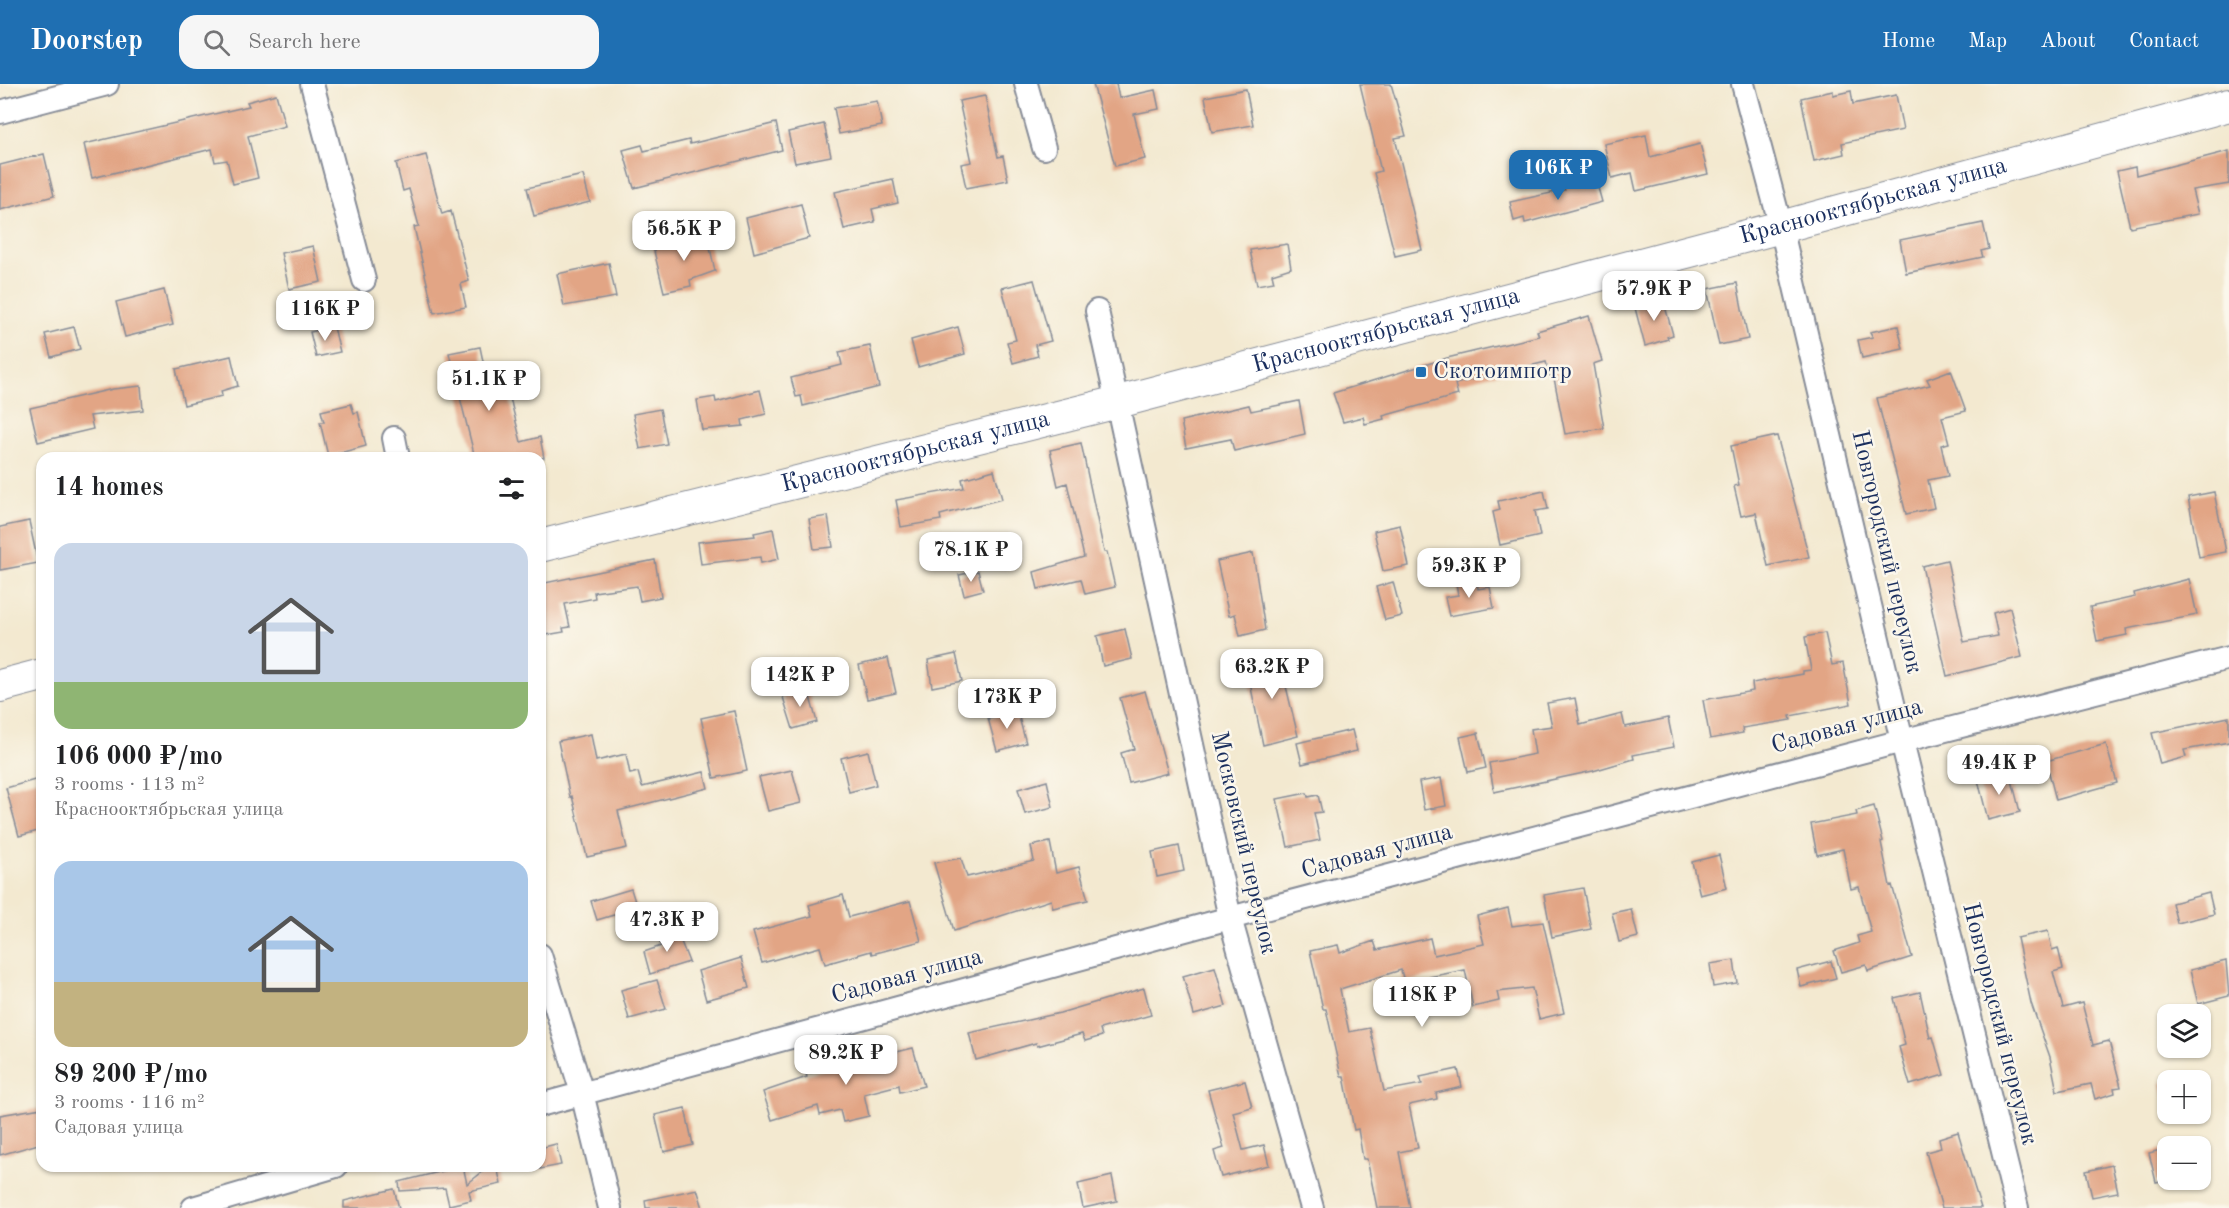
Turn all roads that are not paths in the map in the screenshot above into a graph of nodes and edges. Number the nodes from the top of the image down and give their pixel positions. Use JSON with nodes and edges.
{"nodes":[{"id":1,"x":107,"y":84,"type":"edge"},
{"id":2,"x":312,"y":84,"type":"edge"},
{"id":3,"x":1026,"y":84,"type":"edge"},
{"id":4,"x":1743,"y":84,"type":"edge"},
{"id":5,"x":2229,"y":105,"type":"edge"},
{"id":6,"x":0,"y":112,"type":"edge"},
{"id":7,"x":1044,"y":148,"type":"dead end"},
{"id":8,"x":1781,"y":227,"type":"junction"},
{"id":9,"x":364,"y":280,"type":"dead end"},
{"id":10,"x":1097,"y":311,"type":"dead end"},
{"id":11,"x":1118,"y":402,"type":"junction"},
{"id":12,"x":546,"y":545,"type":"edge"},
{"id":13,"x":2229,"y":658,"type":"edge"},
{"id":14,"x":36,"y":677,"type":"edge"},
{"id":15,"x":0,"y":686,"type":"edge"},
{"id":16,"x":1902,"y":741,"type":"junction"},
{"id":17,"x":1230,"y":918,"type":"junction"},
{"id":18,"x":546,"y":975,"type":"edge"},
{"id":19,"x":582,"y":1093,"type":"junction"},
{"id":20,"x":546,"y":1103,"type":"edge"},
{"id":21,"x":316,"y":1172,"type":"edge"},
{"id":22,"x":193,"y":1208,"type":"edge"},
{"id":23,"x":610,"y":1208,"type":"edge"},
{"id":24,"x":1312,"y":1208,"type":"edge"},
{"id":25,"x":2017,"y":1208,"type":"edge"}],
"edges":[{"from":1,"to":6,"type":"street"},
{"from":2,"to":9,"type":"street"},
{"from":3,"to":7,"type":"street"},
{"from":4,"to":8,"type":"street","name":"Новгородский переулок"},
{"from":5,"to":8,"type":"main road","name":"Краснооктябрьская улица"},
{"from":8,"to":11,"type":"main road","name":"Краснооктябрьская улица"},
{"from":8,"to":16,"type":"street","name":"Новгородский переулок"},
{"from":10,"to":11,"type":"street","name":"Московский переулок"},
{"from":11,"to":12,"type":"main road","name":"Краснооктябрьская улица"},
{"from":11,"to":17,"type":"street","name":"Московский переулок"},
{"from":13,"to":16,"type":"street","name":"Садовая улица"},
{"from":14,"to":15,"type":"main road"},
{"from":16,"to":17,"type":"street","name":"Садовая улица"},
{"from":16,"to":25,"type":"street","name":"Новгородский переулок"},
{"from":17,"to":19,"type":"street","name":"Садовая улица"},
{"from":17,"to":24,"type":"street","name":"Московский переулок"},
{"from":18,"to":19,"type":"street"},
{"from":19,"to":20,"type":"street","name":"Садовая улица"},
{"from":19,"to":23,"type":"street"},
{"from":21,"to":22,"type":"street"}]}
